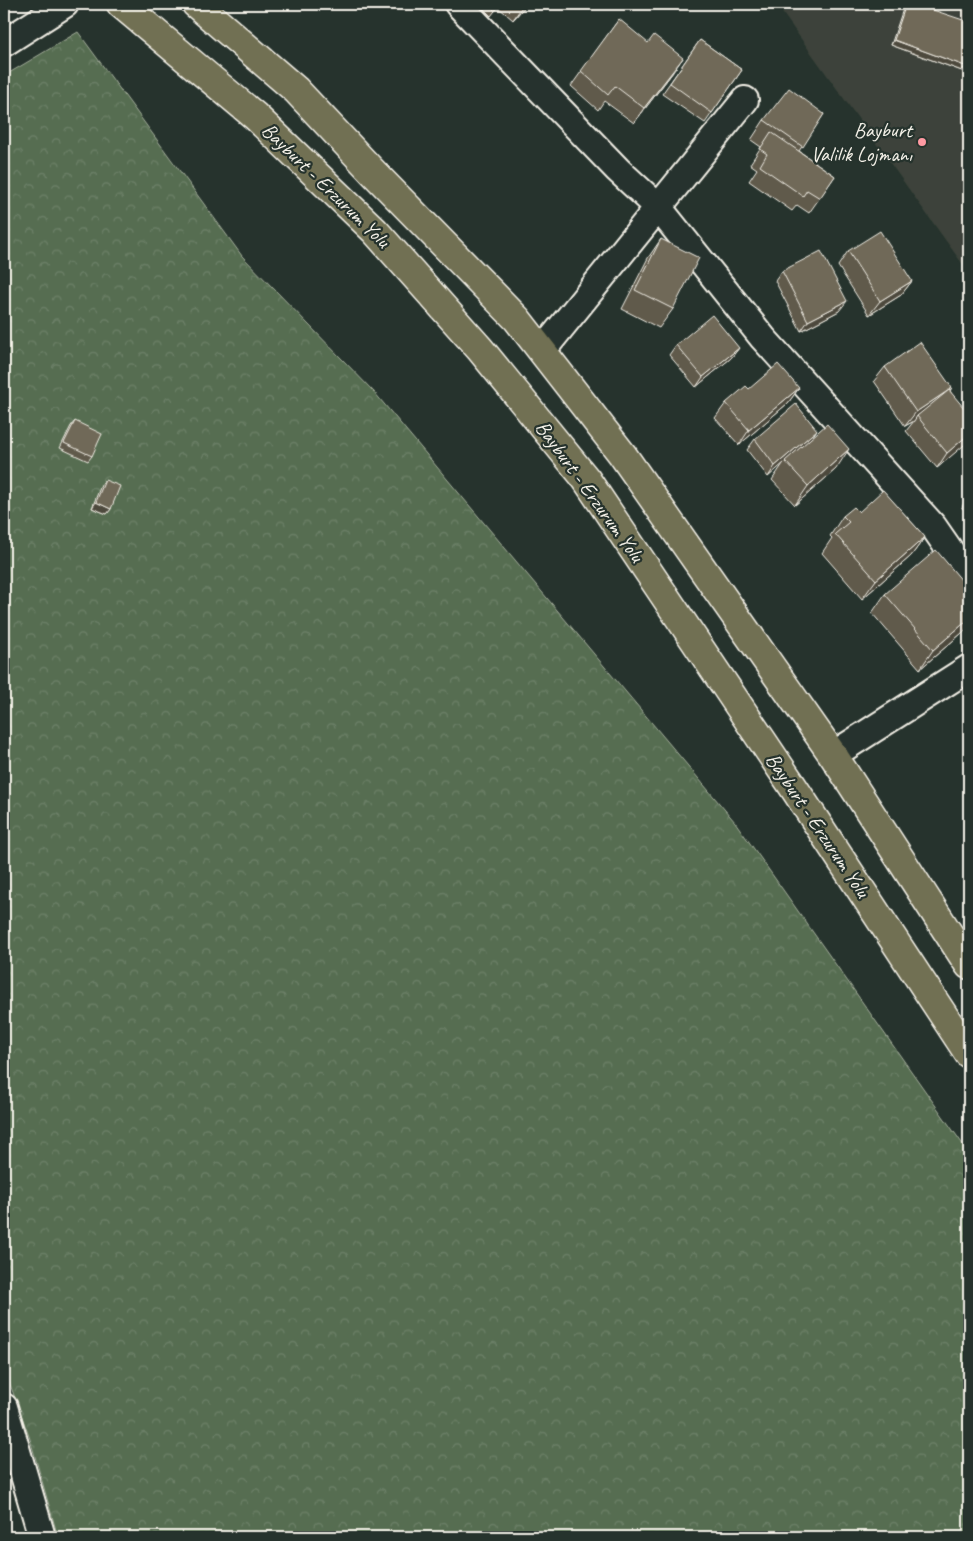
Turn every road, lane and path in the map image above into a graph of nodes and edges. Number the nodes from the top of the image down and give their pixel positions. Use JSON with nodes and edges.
{"nodes":[{"id":1,"x":65,"y":4,"type":"edge"},
{"id":2,"x":121,"y":4,"type":"edge"},
{"id":3,"x":196,"y":4,"type":"edge"},
{"id":4,"x":458,"y":4,"type":"edge"},
{"id":5,"x":4,"y":42,"type":"edge"},
{"id":6,"x":745,"y":100,"type":"dead end"},
{"id":7,"x":658,"y":207,"type":"junction"},
{"id":8,"x":542,"y":351,"type":"junction"},
{"id":9,"x":969,"y":578,"type":"edge"},
{"id":10,"x":969,"y":668,"type":"edge"},
{"id":11,"x":833,"y":755,"type":"junction"},
{"id":12,"x":969,"y":965,"type":"edge"},
{"id":13,"x":969,"y":1054,"type":"edge"},
{"id":14,"x":4,"y":1407,"type":"edge"},
{"id":15,"x":42,"y":1537,"type":"edge"}],
"edges":[{"from":1,"to":5,"type":"street"},
{"from":2,"to":13,"type":"highway","name":"Bayburt - Erzurum Yolu"},
{"from":3,"to":8,"type":"highway","name":"Bayburt - Erzurum Yolu"},
{"from":4,"to":7,"type":"street"},
{"from":6,"to":7,"type":"street"},
{"from":7,"to":8,"type":"street"},
{"from":7,"to":9,"type":"street"},
{"from":8,"to":11,"type":"highway","name":"Bayburt - Erzurum Yolu"},
{"from":10,"to":11,"type":"street"},
{"from":11,"to":12,"type":"highway","name":"Bayburt - Erzurum Yolu"},
{"from":14,"to":15,"type":"street"}]}
